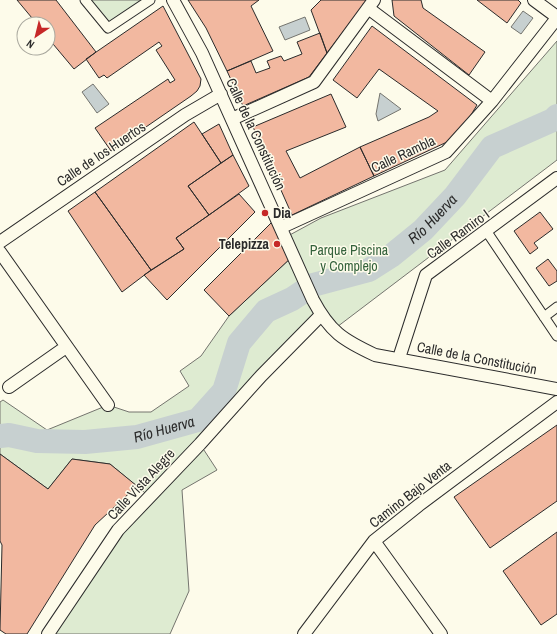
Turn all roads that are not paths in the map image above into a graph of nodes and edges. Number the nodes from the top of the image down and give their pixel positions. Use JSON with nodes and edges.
{"nodes":[{"id":1,"x":85,"y":0,"type":"edge"},
{"id":2,"x":150,"y":0,"type":"edge"},
{"id":3,"x":173,"y":0,"type":"edge"},
{"id":4,"x":534,"y":0,"type":"edge"},
{"id":5,"x":371,"y":4,"type":"edge"},
{"id":6,"x":557,"y":18,"type":"edge"},
{"id":7,"x":221,"y":94,"type":"junction"},
{"id":8,"x":492,"y":101,"type":"junction"},
{"id":9,"x":232,"y":119,"type":"junction"},
{"id":10,"x":557,"y":178,"type":"edge"},
{"id":11,"x":282,"y":227,"type":"junction"},
{"id":12,"x":486,"y":232,"type":"junction"},
{"id":13,"x":0,"y":242,"type":"edge"},
{"id":14,"x":0,"y":252,"type":"edge"},
{"id":15,"x":557,"y":307,"type":"edge"},
{"id":16,"x":321,"y":315,"type":"junction"},
{"id":17,"x":544,"y":317,"type":"junction"},
{"id":18,"x":557,"y":336,"type":"edge"},
{"id":19,"x":66,"y":346,"type":"junction"},
{"id":20,"x":399,"y":358,"type":"junction"},
{"id":21,"x":9,"y":387,"type":"dead end"},
{"id":22,"x":557,"y":389,"type":"edge"},
{"id":23,"x":557,"y":402,"type":"edge"},
{"id":24,"x":108,"y":405,"type":"dead end"},
{"id":25,"x":374,"y":541,"type":"junction"},
{"id":26,"x":48,"y":634,"type":"edge"},
{"id":27,"x":304,"y":634,"type":"edge"},
{"id":28,"x":441,"y":634,"type":"edge"}],
"edges":[{"from":1,"to":2,"type":"street"},
{"from":3,"to":7,"type":"street","name":"Calle de la Constitución"},
{"from":4,"to":6,"type":"street"},
{"from":5,"to":8,"type":"street"},
{"from":5,"to":9,"type":"street"},
{"from":6,"to":8,"type":"street","name":"Calle Rambla"},
{"from":7,"to":9,"type":"street","name":"Calle de la Constitución"},
{"from":7,"to":13,"type":"street","name":"Calle de los Huertos"},
{"from":8,"to":11,"type":"street","name":"Calle Rambla"},
{"from":9,"to":11,"type":"street","name":"Calle de la Constitución"},
{"from":10,"to":12,"type":"street","name":"Calle Ramiro I"},
{"from":11,"to":16,"type":"street","name":"Calle de la Constitución"},
{"from":12,"to":17,"type":"street"},
{"from":12,"to":20,"type":"street","name":"Calle Ramiro I"},
{"from":14,"to":19,"type":"street"},
{"from":15,"to":17,"type":"street"},
{"from":16,"to":20,"type":"street","name":"Calle de la Constitución"},
{"from":16,"to":26,"type":"street","name":"Calle Vista Alegre"},
{"from":17,"to":18,"type":"street"},
{"from":19,"to":21,"type":"street"},
{"from":19,"to":24,"type":"street"},
{"from":20,"to":22,"type":"street","name":"Calle de la Constitución"},
{"from":23,"to":25,"type":"street","name":"Camino Bajo Venta"},
{"from":25,"to":27,"type":"street","name":"Camino Bajo Venta"},
{"from":25,"to":28,"type":"street"}]}
